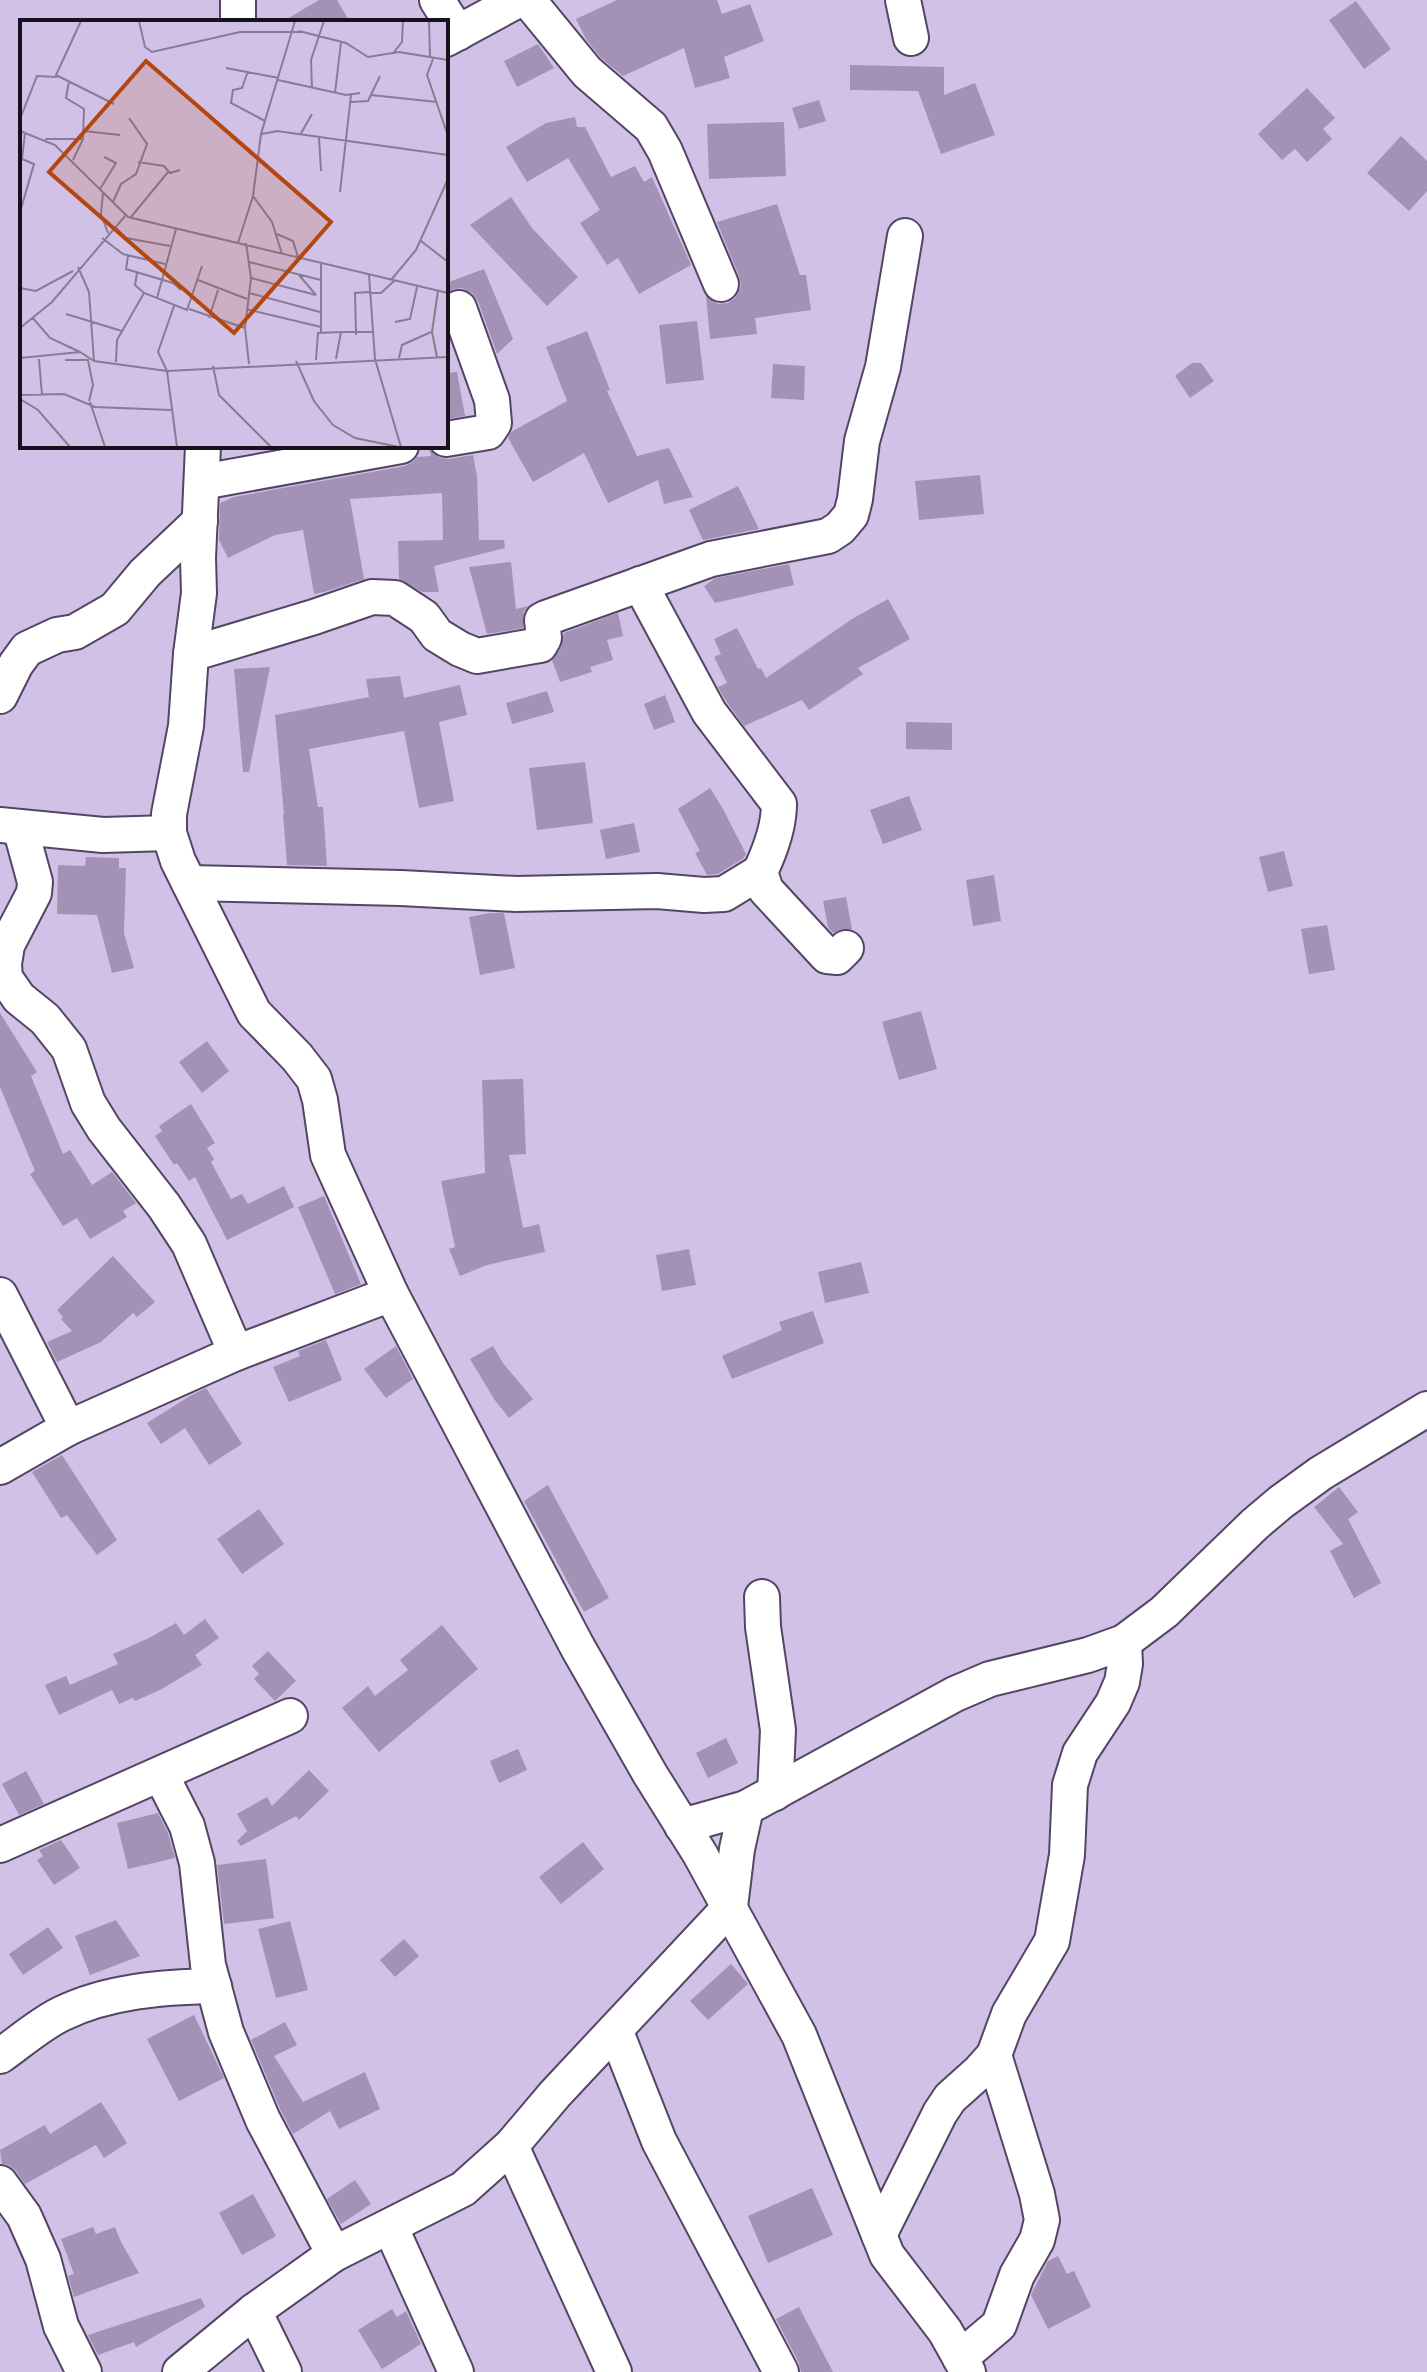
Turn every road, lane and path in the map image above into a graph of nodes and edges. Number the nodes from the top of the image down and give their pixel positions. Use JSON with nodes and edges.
{"nodes":[{"id":1,"x":437,"y":0,"type":"edge"},
{"id":2,"x":518,"y":0,"type":"edge"},
{"id":3,"x":528,"y":0,"type":"edge"},
{"id":4,"x":903,"y":0,"type":"edge"},
{"id":5,"x":445,"y":20,"type":"edge"},
{"id":6,"x":452,"y":36,"type":"edge"},
{"id":7,"x":911,"y":38,"type":"dead end"},
{"id":8,"x":905,"y":236,"type":"dead end"},
{"id":9,"x":721,"y":284,"type":"dead end"},
{"id":10,"x":459,"y":308,"type":"dead end"},
{"id":11,"x":448,"y":439,"type":"edge"},
{"id":12,"x":203,"y":448,"type":"edge"},
{"id":13,"x":390,"y":448,"type":"edge"},
{"id":14,"x":202,"y":482,"type":"junction"},
{"id":15,"x":200,"y":521,"type":"junction"},
{"id":16,"x":640,"y":584,"type":"junction"},
{"id":17,"x":191,"y":654,"type":"junction"},
{"id":18,"x":0,"y":696,"type":"edge"},
{"id":19,"x":10,"y":826,"type":"edge"},
{"id":20,"x":169,"y":833,"type":"junction"},
{"id":21,"x":760,"y":872,"type":"junction"},
{"id":22,"x":189,"y":883,"type":"junction"},
{"id":23,"x":846,"y":948,"type":"dead end"},
{"id":24,"x":391,"y":1294,"type":"junction"},
{"id":25,"x":0,"y":1295,"type":"edge"},
{"id":26,"x":236,"y":1353,"type":"junction"},
{"id":27,"x":1427,"y":1409,"type":"edge"},
{"id":28,"x":68,"y":1428,"type":"junction"},
{"id":29,"x":0,"y":1467,"type":"edge"},
{"id":30,"x":762,"y":1597,"type":"dead end"},
{"id":31,"x":1124,"y":1642,"type":"junction"},
{"id":32,"x":290,"y":1716,"type":"dead end"},
{"id":33,"x":161,"y":1775,"type":"junction"},
{"id":34,"x":760,"y":1800,"type":"junction"},
{"id":35,"x":682,"y":1826,"type":"junction"},
{"id":36,"x":0,"y":1845,"type":"edge"},
{"id":37,"x":730,"y":1907,"type":"junction"},
{"id":38,"x":214,"y":1986,"type":"junction"},
{"id":39,"x":616,"y":2032,"type":"junction"},
{"id":40,"x":994,"y":2055,"type":"junction"},
{"id":41,"x":0,"y":2056,"type":"edge"},
{"id":42,"x":511,"y":2146,"type":"junction"},
{"id":43,"x":0,"y":2183,"type":"edge"},
{"id":44,"x":390,"y":2226,"type":"junction"},
{"id":45,"x":879,"y":2235,"type":"junction"},
{"id":46,"x":334,"y":2254,"type":"junction"},
{"id":47,"x":254,"y":2311,"type":"junction"},
{"id":48,"x":964,"y":2365,"type":"edge"},
{"id":49,"x":84,"y":2372,"type":"edge"},
{"id":50,"x":180,"y":2372,"type":"edge"},
{"id":51,"x":284,"y":2372,"type":"edge"},
{"id":52,"x":456,"y":2372,"type":"edge"},
{"id":53,"x":614,"y":2372,"type":"edge"},
{"id":54,"x":781,"y":2372,"type":"edge"}],
"edges":[{"from":1,"to":5,"type":"street"},
{"from":2,"to":6,"type":"street"},
{"from":3,"to":9,"type":"street"},
{"from":4,"to":7,"type":"street"},
{"from":8,"to":16,"type":"street"},
{"from":10,"to":11,"type":"street"},
{"from":12,"to":14,"type":"street"},
{"from":13,"to":14,"type":"street"},
{"from":14,"to":15,"type":"street"},
{"from":15,"to":17,"type":"street"},
{"from":15,"to":18,"type":"street"},
{"from":16,"to":17,"type":"street"},
{"from":16,"to":21,"type":"street"},
{"from":17,"to":20,"type":"street"},
{"from":19,"to":20,"type":"street"},
{"from":19,"to":26,"type":"street"},
{"from":20,"to":22,"type":"street"},
{"from":21,"to":22,"type":"street"},
{"from":21,"to":23,"type":"street"},
{"from":22,"to":24,"type":"street"},
{"from":24,"to":26,"type":"street"},
{"from":24,"to":35,"type":"street"},
{"from":25,"to":28,"type":"street"},
{"from":26,"to":28,"type":"street"},
{"from":27,"to":31,"type":"street"},
{"from":28,"to":29,"type":"street"},
{"from":30,"to":34,"type":"street"},
{"from":31,"to":34,"type":"street"},
{"from":31,"to":40,"type":"street"},
{"from":32,"to":33,"type":"street"},
{"from":33,"to":36,"type":"street"},
{"from":33,"to":38,"type":"street"},
{"from":34,"to":35,"type":"street"},
{"from":34,"to":37,"type":"street"},
{"from":35,"to":37,"type":"street"},
{"from":37,"to":39,"type":"street"},
{"from":37,"to":45,"type":"street"},
{"from":38,"to":41,"type":"street"},
{"from":38,"to":46,"type":"street"},
{"from":39,"to":42,"type":"street"},
{"from":39,"to":54,"type":"street"},
{"from":40,"to":45,"type":"street"},
{"from":40,"to":48,"type":"street"},
{"from":42,"to":44,"type":"street"},
{"from":42,"to":53,"type":"street"},
{"from":43,"to":49,"type":"street"},
{"from":44,"to":46,"type":"street"},
{"from":44,"to":52,"type":"street"},
{"from":45,"to":48,"type":"street"},
{"from":46,"to":47,"type":"street"},
{"from":47,"to":50,"type":"street"},
{"from":47,"to":51,"type":"street"}]}
